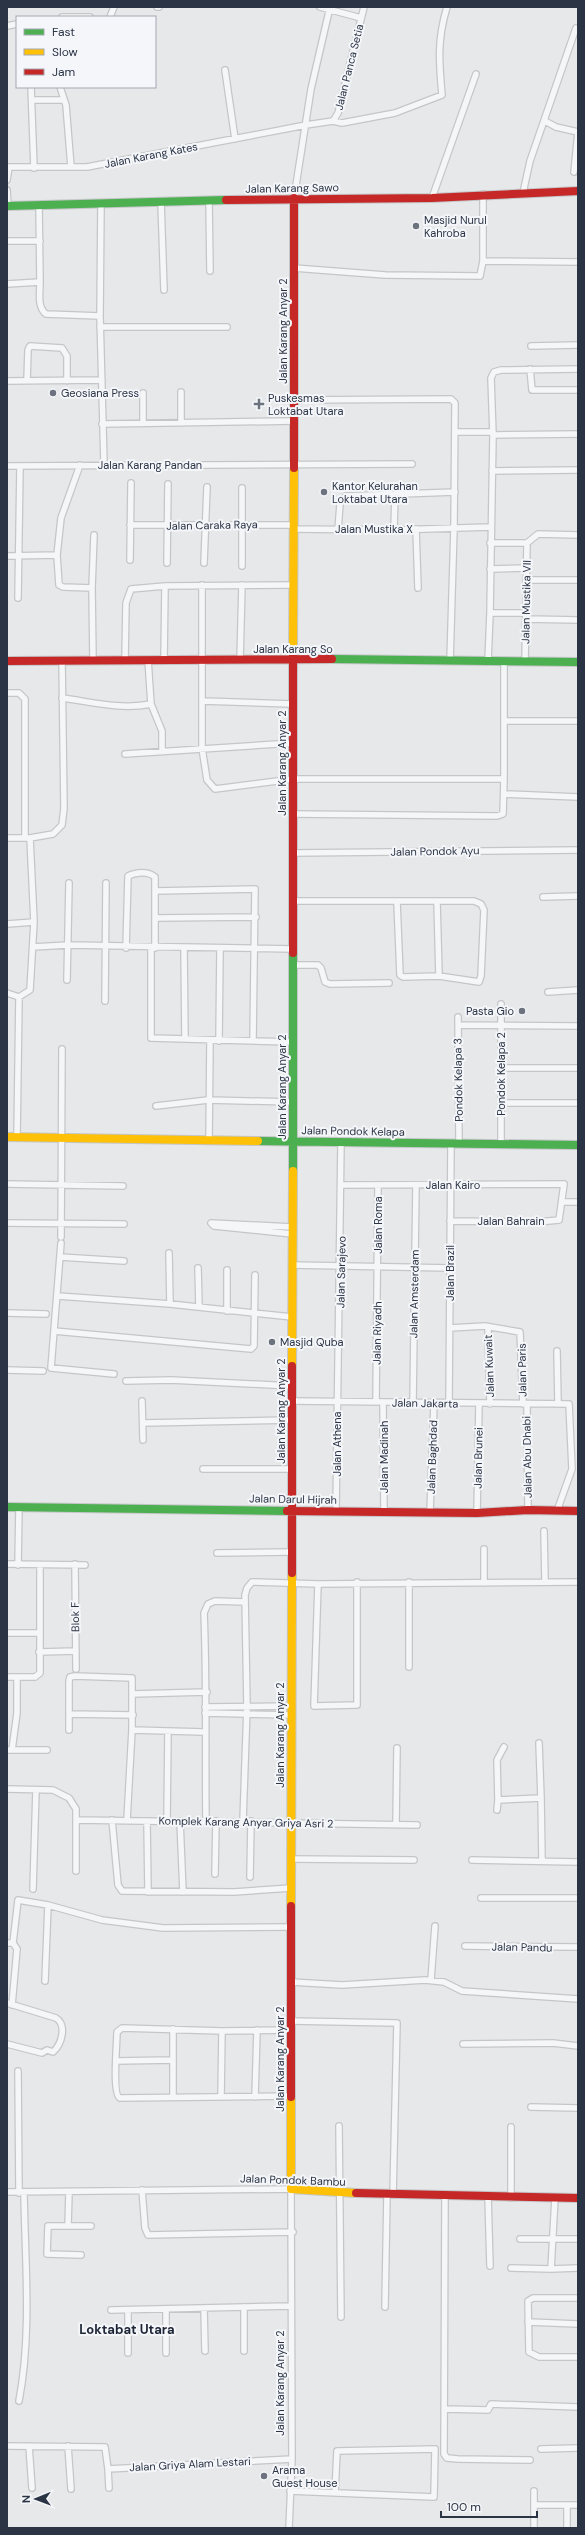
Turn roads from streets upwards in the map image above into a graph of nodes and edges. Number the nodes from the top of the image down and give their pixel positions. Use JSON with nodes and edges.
{"nodes":[{"id":1,"x":320,"y":7,"type":"edge"},
{"id":2,"x":364,"y":7,"type":"edge"},
{"id":3,"x":447,"y":7,"type":"edge"},
{"id":4,"x":329,"y":8,"type":"edge"},
{"id":5,"x":361,"y":18,"type":"junction"},
{"id":6,"x":576,"y":28,"type":"dead end"},
{"id":7,"x":225,"y":70,"type":"dead end"},
{"id":8,"x":476,"y":74,"type":"dead end"},
{"id":9,"x":31,"y":88,"type":"edge"},
{"id":10,"x":60,"y":88,"type":"edge"},
{"id":11,"x":32,"y":100,"type":"junction"},
{"id":12,"x":64,"y":100,"type":"junction"},
{"id":13,"x":333,"y":121,"type":"junction"},
{"id":14,"x":545,"y":121,"type":"junction"},
{"id":15,"x":306,"y":125,"type":"junction"},
{"id":16,"x":578,"y":132,"type":"edge"},
{"id":17,"x":235,"y":139,"type":"junction"},
{"id":18,"x":8,"y":167,"type":"edge"},
{"id":19,"x":34,"y":168,"type":"junction"},
{"id":20,"x":71,"y":168,"type":"junction"},
{"id":21,"x":574,"y":172,"type":"dead end"},
{"id":22,"x":7,"y":180,"type":"edge"},
{"id":23,"x":7,"y":190,"type":"edge"},
{"id":24,"x":578,"y":191,"type":"edge"},
{"id":25,"x":522,"y":193,"type":"junction"},
{"id":26,"x":483,"y":194,"type":"junction"},
{"id":27,"x":294,"y":198,"type":"junction"},
{"id":28,"x":432,"y":198,"type":"junction"},
{"id":29,"x":209,"y":200,"type":"junction"},
{"id":30,"x":161,"y":202,"type":"junction"},
{"id":31,"x":101,"y":204,"type":"junction"},
{"id":32,"x":40,"y":205,"type":"junction"},
{"id":33,"x":7,"y":206,"type":"edge"},
{"id":34,"x":7,"y":241,"type":"edge"},
{"id":35,"x":40,"y":241,"type":"junction"},
{"id":36,"x":483,"y":261,"type":"junction"},
{"id":37,"x":578,"y":262,"type":"edge"},
{"id":38,"x":294,"y":268,"type":"junction"},
{"id":39,"x":210,"y":271,"type":"dead end"},
{"id":40,"x":40,"y":282,"type":"junction"},
{"id":41,"x":7,"y":284,"type":"edge"},
{"id":42,"x":164,"y":290,"type":"dead end"},
{"id":43,"x":100,"y":316,"type":"junction"},
{"id":44,"x":100,"y":327,"type":"junction"},
{"id":45,"x":227,"y":327,"type":"dead end"},
{"id":46,"x":578,"y":345,"type":"edge"},
{"id":47,"x":531,"y":346,"type":"dead end"},
{"id":48,"x":530,"y":369,"type":"junction"},
{"id":49,"x":578,"y":369,"type":"edge"},
{"id":50,"x":102,"y":380,"type":"junction"},
{"id":51,"x":7,"y":381,"type":"edge"},
{"id":52,"x":27,"y":381,"type":"junction"},
{"id":53,"x":68,"y":381,"type":"junction"},
{"id":54,"x":578,"y":390,"type":"edge"},
{"id":55,"x":181,"y":392,"type":"dead end"},
{"id":56,"x":143,"y":393,"type":"dead end"},
{"id":57,"x":294,"y":400,"type":"junction"},
{"id":58,"x":294,"y":421,"type":"junction"},
{"id":59,"x":181,"y":423,"type":"junction"},
{"id":60,"x":102,"y":424,"type":"junction"},
{"id":61,"x":143,"y":424,"type":"junction"},
{"id":62,"x":455,"y":432,"type":"junction"},
{"id":63,"x":493,"y":433,"type":"junction"},
{"id":64,"x":578,"y":434,"type":"edge"},
{"id":65,"x":104,"y":464,"type":"junction"},
{"id":66,"x":412,"y":464,"type":"dead end"},
{"id":67,"x":80,"y":465,"type":"junction"},
{"id":68,"x":7,"y":466,"type":"edge"},
{"id":69,"x":20,"y":466,"type":"junction"},
{"id":70,"x":294,"y":466,"type":"junction"},
{"id":71,"x":578,"y":470,"type":"edge"},
{"id":72,"x":492,"y":471,"type":"junction"},
{"id":73,"x":131,"y":483,"type":"dead end"},
{"id":74,"x":168,"y":484,"type":"dead end"},
{"id":75,"x":207,"y":487,"type":"dead end"},
{"id":76,"x":242,"y":488,"type":"dead end"},
{"id":77,"x":454,"y":492,"type":"junction"},
{"id":78,"x":395,"y":494,"type":"junction"},
{"id":79,"x":207,"y":524,"type":"junction"},
{"id":80,"x":244,"y":524,"type":"junction"},
{"id":81,"x":130,"y":525,"type":"junction"},
{"id":82,"x":167,"y":526,"type":"junction"},
{"id":83,"x":293,"y":527,"type":"junction"},
{"id":84,"x":490,"y":527,"type":"junction"},
{"id":85,"x":454,"y":528,"type":"junction"},
{"id":86,"x":338,"y":530,"type":"junction"},
{"id":87,"x":394,"y":530,"type":"junction"},
{"id":88,"x":416,"y":530,"type":"junction"},
{"id":89,"x":94,"y":535,"type":"dead end"},
{"id":90,"x":578,"y":535,"type":"edge"},
{"id":91,"x":526,"y":542,"type":"junction"},
{"id":92,"x":490,"y":544,"type":"junction"},
{"id":93,"x":57,"y":555,"type":"junction"},
{"id":94,"x":7,"y":556,"type":"edge"},
{"id":95,"x":18,"y":556,"type":"junction"},
{"id":96,"x":130,"y":560,"type":"dead end"},
{"id":97,"x":167,"y":563,"type":"dead end"},
{"id":98,"x":204,"y":563,"type":"dead end"},
{"id":99,"x":242,"y":566,"type":"dead end"},
{"id":100,"x":526,"y":568,"type":"junction"},
{"id":101,"x":490,"y":569,"type":"junction"},
{"id":102,"x":526,"y":580,"type":"junction"},
{"id":103,"x":578,"y":580,"type":"edge"},
{"id":104,"x":202,"y":585,"type":"junction"},
{"id":105,"x":242,"y":585,"type":"junction"},
{"id":106,"x":293,"y":585,"type":"junction"},
{"id":107,"x":165,"y":586,"type":"junction"},
{"id":108,"x":92,"y":588,"type":"junction"},
{"id":109,"x":418,"y":588,"type":"dead end"},
{"id":110,"x":18,"y":598,"type":"dead end"},
{"id":111,"x":490,"y":613,"type":"junction"},
{"id":112,"x":526,"y":616,"type":"junction"},
{"id":113,"x":578,"y":620,"type":"edge"},
{"id":114,"x":293,"y":659,"type":"junction"},
{"id":115,"x":7,"y":660,"type":"edge"},
{"id":116,"x":62,"y":660,"type":"junction"},
{"id":117,"x":93,"y":660,"type":"junction"},
{"id":118,"x":125,"y":660,"type":"junction"},
{"id":119,"x":148,"y":660,"type":"junction"},
{"id":120,"x":164,"y":660,"type":"junction"},
{"id":121,"x":201,"y":660,"type":"junction"},
{"id":122,"x":240,"y":660,"type":"junction"},
{"id":123,"x":450,"y":661,"type":"junction"},
{"id":124,"x":488,"y":661,"type":"junction"},
{"id":125,"x":504,"y":662,"type":"junction"},
{"id":126,"x":525,"y":662,"type":"junction"},
{"id":127,"x":578,"y":662,"type":"edge"},
{"id":128,"x":7,"y":693,"type":"edge"},
{"id":129,"x":62,"y":698,"type":"junction"},
{"id":130,"x":203,"y":701,"type":"junction"},
{"id":131,"x":150,"y":704,"type":"junction"},
{"id":132,"x":293,"y":704,"type":"junction"},
{"id":133,"x":504,"y":721,"type":"junction"},
{"id":134,"x":578,"y":721,"type":"edge"},
{"id":135,"x":293,"y":743,"type":"junction"},
{"id":136,"x":202,"y":748,"type":"junction"},
{"id":137,"x":162,"y":751,"type":"junction"},
{"id":138,"x":125,"y":754,"type":"dead end"},
{"id":139,"x":293,"y":779,"type":"junction"},
{"id":140,"x":504,"y":779,"type":"junction"},
{"id":141,"x":505,"y":794,"type":"junction"},
{"id":142,"x":578,"y":797,"type":"edge"},
{"id":143,"x":293,"y":814,"type":"junction"},
{"id":144,"x":7,"y":838,"type":"edge"},
{"id":145,"x":28,"y":838,"type":"junction"},
{"id":146,"x":578,"y":850,"type":"edge"},
{"id":147,"x":293,"y":853,"type":"junction"},
{"id":148,"x":69,"y":883,"type":"dead end"},
{"id":149,"x":106,"y":883,"type":"dead end"},
{"id":150,"x":156,"y":891,"type":"junction"},
{"id":151,"x":578,"y":896,"type":"edge"},
{"id":152,"x":543,"y":897,"type":"dead end"},
{"id":153,"x":293,"y":901,"type":"junction"},
{"id":154,"x":396,"y":902,"type":"junction"},
{"id":155,"x":437,"y":902,"type":"junction"},
{"id":156,"x":256,"y":917,"type":"junction"},
{"id":157,"x":155,"y":918,"type":"junction"},
{"id":158,"x":34,"y":922,"type":"junction"},
{"id":159,"x":7,"y":924,"type":"edge"},
{"id":160,"x":68,"y":945,"type":"junction"},
{"id":161,"x":33,"y":947,"type":"junction"},
{"id":162,"x":105,"y":947,"type":"junction"},
{"id":163,"x":126,"y":948,"type":"junction"},
{"id":164,"x":153,"y":948,"type":"junction"},
{"id":165,"x":184,"y":948,"type":"junction"},
{"id":166,"x":220,"y":948,"type":"junction"},
{"id":167,"x":255,"y":949,"type":"junction"},
{"id":168,"x":293,"y":949,"type":"junction"},
{"id":169,"x":292,"y":965,"type":"junction"},
{"id":170,"x":439,"y":976,"type":"junction"},
{"id":171,"x":67,"y":980,"type":"dead end"},
{"id":172,"x":389,"y":983,"type":"dead end"},
{"id":173,"x":578,"y":990,"type":"edge"},
{"id":174,"x":548,"y":992,"type":"dead end"},
{"id":175,"x":7,"y":993,"type":"edge"},
{"id":176,"x":19,"y":997,"type":"junction"},
{"id":177,"x":106,"y":1001,"type":"dead end"},
{"id":178,"x":501,"y":1004,"type":"dead end"},
{"id":179,"x":458,"y":1017,"type":"dead end"},
{"id":180,"x":458,"y":1026,"type":"junction"},
{"id":181,"x":501,"y":1026,"type":"junction"},
{"id":182,"x":578,"y":1026,"type":"edge"},
{"id":183,"x":186,"y":1039,"type":"junction"},
{"id":184,"x":210,"y":1041,"type":"junction"},
{"id":185,"x":219,"y":1041,"type":"junction"},
{"id":186,"x":254,"y":1041,"type":"junction"},
{"id":187,"x":292,"y":1042,"type":"junction"},
{"id":188,"x":62,"y":1049,"type":"dead end"},
{"id":189,"x":506,"y":1068,"type":"dead end"},
{"id":190,"x":578,"y":1068,"type":"edge"},
{"id":191,"x":208,"y":1100,"type":"junction"},
{"id":192,"x":292,"y":1102,"type":"junction"},
{"id":193,"x":578,"y":1103,"type":"edge"},
{"id":194,"x":505,"y":1104,"type":"dead end"},
{"id":195,"x":156,"y":1106,"type":"dead end"},
{"id":196,"x":7,"y":1138,"type":"edge"},
{"id":197,"x":17,"y":1138,"type":"junction"},
{"id":198,"x":61,"y":1138,"type":"junction"},
{"id":199,"x":209,"y":1140,"type":"junction"},
{"id":200,"x":293,"y":1141,"type":"junction"},
{"id":201,"x":341,"y":1142,"type":"junction"},
{"id":202,"x":455,"y":1143,"type":"junction"},
{"id":203,"x":501,"y":1143,"type":"junction"},
{"id":204,"x":578,"y":1145,"type":"edge"},
{"id":205,"x":7,"y":1184,"type":"edge"},
{"id":206,"x":564,"y":1184,"type":"joint"},
{"id":207,"x":60,"y":1185,"type":"junction"},
{"id":208,"x":342,"y":1185,"type":"junction"},
{"id":209,"x":378,"y":1185,"type":"junction"},
{"id":210,"x":416,"y":1185,"type":"junction"},
{"id":211,"x":451,"y":1185,"type":"junction"},
{"id":212,"x":123,"y":1186,"type":"dead end"},
{"id":213,"x":562,"y":1202,"type":"junction"},
{"id":214,"x":578,"y":1202,"type":"edge"},
{"id":215,"x":450,"y":1221,"type":"junction"},
{"id":216,"x":7,"y":1223,"type":"edge"},
{"id":217,"x":60,"y":1224,"type":"junction"},
{"id":218,"x":124,"y":1224,"type":"dead end"},
{"id":219,"x":292,"y":1231,"type":"junction"},
{"id":220,"x":169,"y":1253,"type":"dead end"},
{"id":221,"x":60,"y":1257,"type":"junction"},
{"id":222,"x":124,"y":1261,"type":"dead end"},
{"id":223,"x":292,"y":1265,"type":"junction"},
{"id":224,"x":341,"y":1265,"type":"junction"},
{"id":225,"x":378,"y":1265,"type":"junction"},
{"id":226,"x":415,"y":1266,"type":"junction"},
{"id":227,"x":198,"y":1268,"type":"dead end"},
{"id":228,"x":450,"y":1268,"type":"junction"},
{"id":229,"x":227,"y":1270,"type":"dead end"},
{"id":230,"x":255,"y":1275,"type":"dead end"},
{"id":231,"x":58,"y":1296,"type":"junction"},
{"id":232,"x":170,"y":1304,"type":"junction"},
{"id":233,"x":199,"y":1307,"type":"junction"},
{"id":234,"x":227,"y":1311,"type":"junction"},
{"id":235,"x":7,"y":1313,"type":"edge"},
{"id":236,"x":46,"y":1314,"type":"dead end"},
{"id":237,"x":256,"y":1315,"type":"junction"},
{"id":238,"x":292,"y":1317,"type":"junction"},
{"id":239,"x":450,"y":1328,"type":"junction"},
{"id":240,"x":488,"y":1328,"type":"junction"},
{"id":241,"x":54,"y":1331,"type":"junction"},
{"id":242,"x":557,"y":1351,"type":"dead end"},
{"id":243,"x":7,"y":1370,"type":"edge"},
{"id":244,"x":43,"y":1371,"type":"dead end"},
{"id":245,"x":114,"y":1374,"type":"dead end"},
{"id":246,"x":126,"y":1381,"type":"dead end"},
{"id":247,"x":292,"y":1386,"type":"junction"},
{"id":248,"x":142,"y":1401,"type":"dead end"},
{"id":249,"x":292,"y":1401,"type":"junction"},
{"id":250,"x":337,"y":1402,"type":"junction"},
{"id":251,"x":376,"y":1402,"type":"junction"},
{"id":252,"x":383,"y":1402,"type":"junction"},
{"id":253,"x":413,"y":1403,"type":"junction"},
{"id":254,"x":434,"y":1403,"type":"junction"},
{"id":255,"x":449,"y":1403,"type":"junction"},
{"id":256,"x":479,"y":1403,"type":"junction"},
{"id":257,"x":558,"y":1403,"type":"junction"},
{"id":258,"x":490,"y":1404,"type":"junction"},
{"id":259,"x":525,"y":1404,"type":"junction"},
{"id":260,"x":292,"y":1420,"type":"junction"},
{"id":261,"x":143,"y":1423,"type":"junction"},
{"id":262,"x":143,"y":1440,"type":"dead end"},
{"id":263,"x":203,"y":1469,"type":"dead end"},
{"id":264,"x":292,"y":1469,"type":"junction"},
{"id":265,"x":19,"y":1507,"type":"junction"},
{"id":266,"x":7,"y":1508,"type":"edge"},
{"id":267,"x":292,"y":1510,"type":"junction"},
{"id":268,"x":528,"y":1510,"type":"junction"},
{"id":269,"x":336,"y":1511,"type":"junction"},
{"id":270,"x":384,"y":1511,"type":"junction"},
{"id":271,"x":558,"y":1511,"type":"junction"},
{"id":272,"x":578,"y":1511,"type":"edge"},
{"id":273,"x":430,"y":1512,"type":"junction"},
{"id":274,"x":477,"y":1513,"type":"junction"},
{"id":275,"x":544,"y":1531,"type":"dead end"},
{"id":276,"x":484,"y":1549,"type":"dead end"},
{"id":277,"x":292,"y":1552,"type":"junction"},
{"id":278,"x":217,"y":1553,"type":"dead end"},
{"id":279,"x":7,"y":1564,"type":"edge"},
{"id":280,"x":75,"y":1564,"type":"junction"},
{"id":281,"x":18,"y":1565,"type":"junction"},
{"id":282,"x":40,"y":1565,"type":"junction"},
{"id":283,"x":85,"y":1565,"type":"dead end"},
{"id":284,"x":545,"y":1581,"type":"junction"},
{"id":285,"x":292,"y":1582,"type":"junction"},
{"id":286,"x":357,"y":1582,"type":"junction"},
{"id":287,"x":410,"y":1582,"type":"junction"},
{"id":288,"x":578,"y":1582,"type":"edge"},
{"id":289,"x":484,"y":1583,"type":"junction"},
{"id":290,"x":318,"y":1584,"type":"junction"},
{"id":291,"x":245,"y":1602,"type":"junction"},
{"id":292,"x":7,"y":1633,"type":"edge"},
{"id":293,"x":39,"y":1633,"type":"junction"},
{"id":294,"x":76,"y":1651,"type":"junction"},
{"id":295,"x":40,"y":1652,"type":"junction"},
{"id":296,"x":410,"y":1667,"type":"dead end"},
{"id":297,"x":76,"y":1669,"type":"dead end"},
{"id":298,"x":17,"y":1677,"type":"junction"},
{"id":299,"x":7,"y":1678,"type":"edge"},
{"id":300,"x":207,"y":1692,"type":"junction"},
{"id":301,"x":132,"y":1694,"type":"junction"},
{"id":302,"x":291,"y":1706,"type":"junction"},
{"id":303,"x":206,"y":1707,"type":"junction"},
{"id":304,"x":246,"y":1710,"type":"junction"},
{"id":305,"x":205,"y":1713,"type":"junction"},
{"id":306,"x":70,"y":1714,"type":"junction"},
{"id":307,"x":132,"y":1715,"type":"junction"},
{"id":308,"x":292,"y":1715,"type":"junction"},
{"id":309,"x":69,"y":1730,"type":"dead end"},
{"id":310,"x":132,"y":1730,"type":"junction"},
{"id":311,"x":168,"y":1731,"type":"junction"},
{"id":312,"x":204,"y":1732,"type":"junction"},
{"id":313,"x":539,"y":1743,"type":"dead end"},
{"id":314,"x":504,"y":1747,"type":"dead end"},
{"id":315,"x":397,"y":1748,"type":"dead end"},
{"id":316,"x":10,"y":1750,"type":"edge"},
{"id":317,"x":47,"y":1750,"type":"dead end"},
{"id":318,"x":7,"y":1789,"type":"edge"},
{"id":319,"x":36,"y":1790,"type":"junction"},
{"id":320,"x":541,"y":1798,"type":"junction"},
{"id":321,"x":498,"y":1800,"type":"junction"},
{"id":322,"x":498,"y":1810,"type":"dead end"},
{"id":323,"x":76,"y":1820,"type":"junction"},
{"id":324,"x":112,"y":1820,"type":"junction"},
{"id":325,"x":127,"y":1820,"type":"junction"},
{"id":326,"x":147,"y":1820,"type":"junction"},
{"id":327,"x":167,"y":1821,"type":"junction"},
{"id":328,"x":180,"y":1821,"type":"junction"},
{"id":329,"x":206,"y":1821,"type":"junction"},
{"id":330,"x":216,"y":1821,"type":"junction"},
{"id":331,"x":243,"y":1821,"type":"junction"},
{"id":332,"x":251,"y":1821,"type":"junction"},
{"id":333,"x":291,"y":1822,"type":"junction"},
{"id":334,"x":396,"y":1824,"type":"junction"},
{"id":335,"x":417,"y":1825,"type":"dead end"},
{"id":336,"x":291,"y":1859,"type":"junction"},
{"id":337,"x":414,"y":1860,"type":"dead end"},
{"id":338,"x":472,"y":1860,"type":"dead end"},
{"id":339,"x":542,"y":1861,"type":"junction"},
{"id":340,"x":578,"y":1862,"type":"edge"},
{"id":341,"x":76,"y":1871,"type":"dead end"},
{"id":342,"x":215,"y":1874,"type":"dead end"},
{"id":343,"x":250,"y":1877,"type":"dead end"},
{"id":344,"x":291,"y":1888,"type":"junction"},
{"id":345,"x":33,"y":1889,"type":"dead end"},
{"id":346,"x":148,"y":1892,"type":"junction"},
{"id":347,"x":183,"y":1892,"type":"junction"},
{"id":348,"x":481,"y":1898,"type":"dead end"},
{"id":349,"x":578,"y":1898,"type":"edge"},
{"id":350,"x":48,"y":1905,"type":"junction"},
{"id":351,"x":435,"y":1926,"type":"dead end"},
{"id":352,"x":292,"y":1927,"type":"junction"},
{"id":353,"x":10,"y":1943,"type":"edge"},
{"id":354,"x":465,"y":1946,"type":"dead end"},
{"id":355,"x":578,"y":1947,"type":"edge"},
{"id":356,"x":431,"y":1980,"type":"junction"},
{"id":357,"x":45,"y":1981,"type":"dead end"},
{"id":358,"x":292,"y":1982,"type":"junction"},
{"id":359,"x":578,"y":1999,"type":"edge"},
{"id":360,"x":10,"y":2004,"type":"edge"},
{"id":361,"x":291,"y":2026,"type":"junction"},
{"id":362,"x":173,"y":2029,"type":"junction"},
{"id":363,"x":257,"y":2030,"type":"junction"},
{"id":364,"x":222,"y":2031,"type":"junction"},
{"id":365,"x":7,"y":2044,"type":"edge"},
{"id":366,"x":463,"y":2044,"type":"dead end"},
{"id":367,"x":578,"y":2046,"type":"edge"},
{"id":368,"x":173,"y":2060,"type":"junction"},
{"id":369,"x":116,"y":2061,"type":"junction"},
{"id":370,"x":18,"y":2071,"type":"dead end"},
{"id":371,"x":291,"y":2096,"type":"junction"},
{"id":372,"x":172,"y":2097,"type":"junction"},
{"id":373,"x":221,"y":2097,"type":"junction"},
{"id":374,"x":255,"y":2097,"type":"junction"},
{"id":375,"x":531,"y":2107,"type":"dead end"},
{"id":376,"x":578,"y":2108,"type":"edge"},
{"id":377,"x":339,"y":2126,"type":"dead end"},
{"id":378,"x":511,"y":2127,"type":"dead end"},
{"id":379,"x":291,"y":2189,"type":"junction"},
{"id":380,"x":142,"y":2190,"type":"junction"},
{"id":381,"x":7,"y":2192,"type":"edge"},
{"id":382,"x":69,"y":2192,"type":"junction"},
{"id":383,"x":341,"y":2192,"type":"junction"},
{"id":384,"x":21,"y":2193,"type":"junction"},
{"id":385,"x":390,"y":2195,"type":"junction"},
{"id":386,"x":445,"y":2195,"type":"junction"},
{"id":387,"x":488,"y":2196,"type":"junction"},
{"id":388,"x":511,"y":2198,"type":"junction"},
{"id":389,"x":555,"y":2198,"type":"junction"},
{"id":390,"x":578,"y":2198,"type":"edge"},
{"id":391,"x":68,"y":2226,"type":"junction"},
{"id":392,"x":90,"y":2226,"type":"dead end"},
{"id":393,"x":293,"y":2232,"type":"junction"},
{"id":394,"x":520,"y":2239,"type":"dead end"},
{"id":395,"x":552,"y":2239,"type":"junction"},
{"id":396,"x":578,"y":2239,"type":"edge"},
{"id":397,"x":82,"y":2255,"type":"dead end"},
{"id":398,"x":490,"y":2266,"type":"dead end"},
{"id":399,"x":511,"y":2268,"type":"dead end"},
{"id":400,"x":578,"y":2268,"type":"edge"},
{"id":401,"x":552,"y":2269,"type":"junction"},
{"id":402,"x":578,"y":2298,"type":"edge"},
{"id":403,"x":291,"y":2306,"type":"junction"},
{"id":404,"x":244,"y":2307,"type":"junction"},
{"id":405,"x":385,"y":2307,"type":"dead end"},
{"id":406,"x":204,"y":2308,"type":"junction"},
{"id":407,"x":166,"y":2309,"type":"junction"},
{"id":408,"x":111,"y":2310,"type":"dead end"},
{"id":409,"x":128,"y":2310,"type":"junction"},
{"id":410,"x":341,"y":2317,"type":"dead end"},
{"id":411,"x":528,"y":2322,"type":"junction"},
{"id":412,"x":578,"y":2324,"type":"edge"},
{"id":413,"x":205,"y":2351,"type":"dead end"},
{"id":414,"x":244,"y":2351,"type":"dead end"},
{"id":415,"x":128,"y":2353,"type":"dead end"},
{"id":416,"x":166,"y":2353,"type":"dead end"},
{"id":417,"x":578,"y":2356,"type":"edge"},
{"id":418,"x":19,"y":2400,"type":"dead end"},
{"id":419,"x":578,"y":2407,"type":"edge"},
{"id":420,"x":445,"y":2409,"type":"junction"},
{"id":421,"x":7,"y":2446,"type":"edge"},
{"id":422,"x":29,"y":2446,"type":"junction"},
{"id":423,"x":68,"y":2446,"type":"junction"},
{"id":424,"x":578,"y":2448,"type":"edge"},
{"id":425,"x":541,"y":2449,"type":"dead end"},
{"id":426,"x":292,"y":2459,"type":"junction"},
{"id":427,"x":530,"y":2460,"type":"dead end"},
{"id":428,"x":108,"y":2469,"type":"junction"},
{"id":429,"x":32,"y":2488,"type":"dead end"},
{"id":430,"x":109,"y":2488,"type":"dead end"},
{"id":431,"x":71,"y":2489,"type":"dead end"},
{"id":432,"x":290,"y":2491,"type":"junction"},
{"id":433,"x":534,"y":2492,"type":"dead end"},
{"id":434,"x":335,"y":2493,"type":"junction"},
{"id":435,"x":534,"y":2505,"type":"junction"},
{"id":436,"x":567,"y":2505,"type":"junction"},
{"id":437,"x":578,"y":2505,"type":"edge"},
{"id":438,"x":289,"y":2528,"type":"edge"},
{"id":439,"x":534,"y":2528,"type":"edge"},
{"id":440,"x":567,"y":2528,"type":"edge"}],
"edges":[{"from":1,"to":4,"type":"street"},
{"from":2,"to":5,"type":"street","name":"Jalan Panca Setia"},
{"from":3,"to":13,"type":"street"},
{"from":4,"to":5,"type":"street"},
{"from":4,"to":15,"type":"street"},
{"from":5,"to":13,"type":"street","name":"Jalan Panca Setia"},
{"from":6,"to":14,"type":"street"},
{"from":7,"to":17,"type":"street"},
{"from":8,"to":28,"type":"street"},
{"from":9,"to":11,"type":"street"},
{"from":10,"to":12,"type":"street"},
{"from":11,"to":12,"type":"street"},
{"from":11,"to":19,"type":"street"},
{"from":12,"to":20,"type":"street"},
{"from":13,"to":15,"type":"street","name":"Jalan Panca Setia"},
{"from":14,"to":16,"type":"street"},
{"from":14,"to":25,"type":"street"},
{"from":15,"to":17,"type":"street","name":"Jalan Karang Kates"},
{"from":15,"to":27,"type":"street"},
{"from":16,"to":21,"type":"street"},
{"from":17,"to":20,"type":"street","name":"Jalan Karang Kates"},
{"from":18,"to":19,"type":"street","name":"Jalan Karang Kates"},
{"from":18,"to":22,"type":"street","name":"Jalan Karang Kates"},
{"from":19,"to":20,"type":"street","name":"Jalan Karang Kates"},
{"from":23,"to":33,"type":"street"},
{"from":24,"to":25,"type":"street","name":"Jalan Karang Sawo"},
{"from":25,"to":26,"type":"street","name":"Jalan Karang Sawo"},
{"from":26,"to":28,"type":"street","name":"Jalan Karang Sawo"},
{"from":26,"to":36,"type":"street"},
{"from":27,"to":28,"type":"street","name":"Jalan Karang Sawo"},
{"from":27,"to":29,"type":"street","name":"Jalan Karang Sawo"},
{"from":27,"to":38,"type":"street","name":"Jalan Karang Anyar 2"},
{"from":29,"to":30,"type":"street","name":"Jalan Karang Sawo"},
{"from":29,"to":39,"type":"street"},
{"from":30,"to":31,"type":"street","name":"Jalan Karang Sawo"},
{"from":30,"to":42,"type":"street"},
{"from":31,"to":32,"type":"street","name":"Jalan Karang Sawo"},
{"from":31,"to":43,"type":"street"},
{"from":32,"to":33,"type":"street","name":"Jalan Karang Sawo"},
{"from":32,"to":35,"type":"street"},
{"from":34,"to":35,"type":"street"},
{"from":35,"to":40,"type":"street"},
{"from":36,"to":37,"type":"street"},
{"from":36,"to":38,"type":"street"},
{"from":38,"to":57,"type":"street","name":"Jalan Karang Anyar 2"},
{"from":40,"to":41,"type":"street"},
{"from":40,"to":43,"type":"street"},
{"from":43,"to":44,"type":"street"},
{"from":44,"to":45,"type":"street"},
{"from":44,"to":50,"type":"street"},
{"from":46,"to":47,"type":"street"},
{"from":48,"to":49,"type":"street"},
{"from":48,"to":54,"type":"street"},
{"from":48,"to":63,"type":"street"},
{"from":50,"to":53,"type":"street"},
{"from":50,"to":60,"type":"street"},
{"from":51,"to":52,"type":"street"},
{"from":52,"to":53,"type":"street"},
{"from":52,"to":53,"type":"street"},
{"from":55,"to":59,"type":"street"},
{"from":56,"to":61,"type":"street"},
{"from":57,"to":58,"type":"street","name":"Jalan Karang Anyar 2"},
{"from":57,"to":62,"type":"street"},
{"from":58,"to":59,"type":"street"},
{"from":58,"to":70,"type":"street","name":"Jalan Karang Anyar 2"},
{"from":59,"to":61,"type":"street"},
{"from":60,"to":61,"type":"street"},
{"from":60,"to":65,"type":"street"},
{"from":62,"to":63,"type":"street"},
{"from":62,"to":77,"type":"street"},
{"from":63,"to":64,"type":"street"},
{"from":63,"to":72,"type":"street"},
{"from":65,"to":67,"type":"street","name":"Jalan Karang Pandan"},
{"from":65,"to":70,"type":"street","name":"Jalan Karang Pandan"},
{"from":66,"to":70,"type":"street","name":"Jalan Karang Pandan"},
{"from":67,"to":69,"type":"street","name":"Jalan Karang Pandan"},
{"from":67,"to":93,"type":"street"},
{"from":68,"to":69,"type":"street","name":"Jalan Karang Pandan"},
{"from":69,"to":95,"type":"street"},
{"from":70,"to":83,"type":"street","name":"Jalan Karang Anyar 2"},
{"from":71,"to":72,"type":"street"},
{"from":72,"to":84,"type":"street"},
{"from":73,"to":81,"type":"street"},
{"from":74,"to":82,"type":"street"},
{"from":75,"to":79,"type":"street"},
{"from":76,"to":80,"type":"street"},
{"from":77,"to":78,"type":"street"},
{"from":77,"to":85,"type":"street"},
{"from":78,"to":86,"type":"street"},
{"from":78,"to":87,"type":"street"},
{"from":79,"to":80,"type":"street","name":"Jalan Caraka Raya"},
{"from":79,"to":82,"type":"street","name":"Jalan Caraka Raya"},
{"from":79,"to":98,"type":"street"},
{"from":80,"to":83,"type":"street","name":"Jalan Caraka Raya"},
{"from":80,"to":99,"type":"street"},
{"from":81,"to":82,"type":"street","name":"Jalan Caraka Raya"},
{"from":81,"to":96,"type":"street"},
{"from":82,"to":97,"type":"street"},
{"from":83,"to":86,"type":"street","name":"Jalan Mustika X"},
{"from":83,"to":106,"type":"street","name":"Jalan Karang Anyar 2"},
{"from":84,"to":85,"type":"street","name":"Jalan Mustika X"},
{"from":84,"to":92,"type":"street"},
{"from":85,"to":88,"type":"street","name":"Jalan Mustika X"},
{"from":85,"to":123,"type":"street"},
{"from":86,"to":87,"type":"street","name":"Jalan Mustika X"},
{"from":87,"to":88,"type":"street","name":"Jalan Mustika X"},
{"from":88,"to":109,"type":"street"},
{"from":89,"to":108,"type":"street"},
{"from":90,"to":91,"type":"street"},
{"from":91,"to":92,"type":"street"},
{"from":91,"to":100,"type":"street","name":"Jalan Mustika VII"},
{"from":92,"to":101,"type":"street"},
{"from":93,"to":95,"type":"street"},
{"from":93,"to":108,"type":"street"},
{"from":94,"to":95,"type":"street"},
{"from":95,"to":110,"type":"street"},
{"from":100,"to":101,"type":"street"},
{"from":100,"to":102,"type":"street","name":"Jalan Mustika VII"},
{"from":101,"to":111,"type":"street"},
{"from":102,"to":103,"type":"street"},
{"from":102,"to":112,"type":"street","name":"Jalan Mustika VII"},
{"from":104,"to":105,"type":"street"},
{"from":104,"to":107,"type":"street"},
{"from":104,"to":121,"type":"street"},
{"from":105,"to":106,"type":"street"},
{"from":105,"to":122,"type":"street"},
{"from":106,"to":114,"type":"street","name":"Jalan Karang Anyar 2"},
{"from":107,"to":118,"type":"street"},
{"from":107,"to":120,"type":"street"},
{"from":108,"to":117,"type":"street"},
{"from":111,"to":112,"type":"street"},
{"from":111,"to":124,"type":"street"},
{"from":112,"to":113,"type":"street"},
{"from":112,"to":126,"type":"street","name":"Jalan Mustika VII"},
{"from":114,"to":122,"type":"street","name":"Jalan Karang So"},
{"from":114,"to":123,"type":"street","name":"Jalan Karang So"},
{"from":114,"to":132,"type":"street","name":"Jalan Karang Anyar 2"},
{"from":115,"to":116,"type":"street","name":"Jalan Karang So"},
{"from":116,"to":117,"type":"street","name":"Jalan Karang So"},
{"from":116,"to":129,"type":"street"},
{"from":117,"to":118,"type":"street","name":"Jalan Karang So"},
{"from":118,"to":119,"type":"street","name":"Jalan Karang So"},
{"from":119,"to":120,"type":"street","name":"Jalan Karang So"},
{"from":119,"to":131,"type":"street"},
{"from":120,"to":121,"type":"street","name":"Jalan Karang So"},
{"from":121,"to":122,"type":"street","name":"Jalan Karang So"},
{"from":121,"to":130,"type":"street"},
{"from":123,"to":124,"type":"street","name":"Jalan Karang So"},
{"from":124,"to":125,"type":"street","name":"Jalan Karang So"},
{"from":125,"to":126,"type":"street","name":"Jalan Karang So"},
{"from":125,"to":133,"type":"street"},
{"from":126,"to":127,"type":"street","name":"Jalan Karang So"},
{"from":128,"to":145,"type":"street"},
{"from":129,"to":131,"type":"street"},
{"from":129,"to":145,"type":"street"},
{"from":130,"to":132,"type":"street"},
{"from":130,"to":136,"type":"street"},
{"from":131,"to":137,"type":"street"},
{"from":132,"to":135,"type":"street","name":"Jalan Karang Anyar 2"},
{"from":133,"to":134,"type":"street"},
{"from":133,"to":140,"type":"street"},
{"from":135,"to":136,"type":"street"},
{"from":135,"to":139,"type":"street","name":"Jalan Karang Anyar 2"},
{"from":136,"to":137,"type":"street"},
{"from":136,"to":139,"type":"street"},
{"from":137,"to":138,"type":"street"},
{"from":139,"to":140,"type":"street"},
{"from":139,"to":143,"type":"street","name":"Jalan Karang Anyar 2"},
{"from":140,"to":141,"type":"street"},
{"from":141,"to":142,"type":"street"},
{"from":141,"to":143,"type":"street"},
{"from":143,"to":147,"type":"street","name":"Jalan Karang Anyar 2"},
{"from":144,"to":145,"type":"street"},
{"from":145,"to":158,"type":"street"},
{"from":146,"to":147,"type":"street","name":"Jalan Pondok Ayu"},
{"from":147,"to":153,"type":"street","name":"Jalan Karang Anyar 2"},
{"from":148,"to":160,"type":"street"},
{"from":149,"to":162,"type":"street"},
{"from":150,"to":156,"type":"street"},
{"from":150,"to":157,"type":"street"},
{"from":150,"to":163,"type":"street"},
{"from":151,"to":152,"type":"street"},
{"from":153,"to":154,"type":"street"},
{"from":153,"to":168,"type":"street","name":"Jalan Karang Anyar 2"},
{"from":154,"to":155,"type":"street"},
{"from":154,"to":170,"type":"street"},
{"from":155,"to":170,"type":"street"},
{"from":155,"to":170,"type":"street"},
{"from":156,"to":157,"type":"street"},
{"from":156,"to":167,"type":"street"},
{"from":157,"to":164,"type":"street"},
{"from":158,"to":159,"type":"street"},
{"from":158,"to":161,"type":"street"},
{"from":160,"to":161,"type":"street"},
{"from":160,"to":162,"type":"street"},
{"from":160,"to":171,"type":"street"},
{"from":161,"to":176,"type":"street"},
{"from":162,"to":163,"type":"street"},
{"from":162,"to":177,"type":"street"},
{"from":163,"to":164,"type":"street"},
{"from":164,"to":165,"type":"street"},
{"from":164,"to":183,"type":"street"},
{"from":165,"to":166,"type":"street"},
{"from":165,"to":183,"type":"street"},
{"from":166,"to":167,"type":"street"},
{"from":166,"to":185,"type":"street"},
{"from":167,"to":168,"type":"street"},
{"from":167,"to":186,"type":"street"},
{"from":168,"to":169,"type":"street","name":"Jalan Karang Anyar 2"},
{"from":169,"to":172,"type":"street"},
{"from":169,"to":187,"type":"street","name":"Jalan Karang Anyar 2"},
{"from":173,"to":174,"type":"street"},
{"from":175,"to":176,"type":"street"},
{"from":176,"to":197,"type":"street"},
{"from":178,"to":181,"type":"street","name":"Pondok Kelapa 2"},
{"from":179,"to":180,"type":"street","name":"Pondok Kelapa 3"},
{"from":180,"to":181,"type":"street"},
{"from":180,"to":202,"type":"street","name":"Pondok Kelapa 3"},
{"from":181,"to":182,"type":"street"},
{"from":181,"to":203,"type":"street","name":"Pondok Kelapa 2"},
{"from":183,"to":184,"type":"street"},
{"from":184,"to":185,"type":"street"},
{"from":184,"to":191,"type":"street"},
{"from":185,"to":186,"type":"street"},
{"from":186,"to":187,"type":"street"},
{"from":187,"to":192,"type":"street","name":"Jalan Karang Anyar 2"},
{"from":188,"to":198,"type":"street"},
{"from":189,"to":190,"type":"street"},
{"from":191,"to":192,"type":"street"},
{"from":191,"to":195,"type":"street"},
{"from":191,"to":199,"type":"street"},
{"from":192,"to":200,"type":"street","name":"Jalan Karang Anyar 2"},
{"from":193,"to":194,"type":"street"},
{"from":196,"to":197,"type":"street","name":"Jalan Pondok Kelapa"},
{"from":197,"to":198,"type":"street","name":"Jalan Pondok Kelapa"},
{"from":198,"to":199,"type":"street","name":"Jalan Pondok Kelapa"},
{"from":198,"to":207,"type":"street"},
{"from":199,"to":200,"type":"street","name":"Jalan Pondok Kelapa"},
{"from":200,"to":201,"type":"street","name":"Jalan Pondok Kelapa"},
{"from":200,"to":219,"type":"street","name":"Jalan Karang Anyar 2"},
{"from":201,"to":202,"type":"street","name":"Jalan Pondok Kelapa"},
{"from":201,"to":208,"type":"street","name":"Jalan Sarajevo"},
{"from":202,"to":203,"type":"street","name":"Jalan Pondok Kelapa"},
{"from":202,"to":211,"type":"street","name":"Jalan Brazil"},
{"from":203,"to":204,"type":"street","name":"Jalan Pondok Kelapa"},
{"from":205,"to":207,"type":"street"},
{"from":206,"to":211,"type":"street","name":"Jalan Kairo"},
{"from":206,"to":213,"type":"street","name":"Jalan Bahrain"},
{"from":207,"to":212,"type":"street"},
{"from":207,"to":217,"type":"street"},
{"from":208,"to":209,"type":"street","name":"Jalan Kairo"},
{"from":208,"to":224,"type":"street","name":"Jalan Sarajevo"},
{"from":209,"to":210,"type":"street","name":"Jalan Kairo"},
{"from":209,"to":225,"type":"street","name":"Jalan Roma"},
{"from":210,"to":211,"type":"street","name":"Jalan Kairo"},
{"from":210,"to":226,"type":"street","name":"Jalan Amsterdam"},
{"from":211,"to":215,"type":"street","name":"Jalan Brazil"},
{"from":213,"to":214,"type":"street"},
{"from":213,"to":215,"type":"street","name":"Jalan Bahrain"},
{"from":215,"to":228,"type":"street","name":"Jalan Brazil"},
{"from":216,"to":217,"type":"street"},
{"from":217,"to":218,"type":"street"},
{"from":217,"to":221,"type":"street"},
{"from":219,"to":219,"type":"street"},
{"from":219,"to":223,"type":"street","name":"Jalan Karang Anyar 2"},
{"from":220,"to":232,"type":"street"},
{"from":221,"to":222,"type":"street"},
{"from":221,"to":231,"type":"street"},
{"from":223,"to":224,"type":"street"},
{"from":223,"to":238,"type":"street","name":"Jalan Karang Anyar 2"},
{"from":224,"to":225,"type":"street"},
{"from":224,"to":250,"type":"street","name":"Jalan Sarajevo"},
{"from":225,"to":226,"type":"street"},
{"from":225,"to":251,"type":"street","name":"Jalan Riyadh"},
{"from":226,"to":228,"type":"street"},
{"from":226,"to":253,"type":"street","name":"Jalan Amsterdam"},
{"from":227,"to":233,"type":"street"},
{"from":228,"to":239,"type":"street","name":"Jalan Brazil"},
{"from":229,"to":234,"type":"street"},
{"from":230,"to":237,"type":"street"},
{"from":231,"to":232,"type":"street"},
{"from":231,"to":241,"type":"street"},
{"from":232,"to":233,"type":"street"},
{"from":233,"to":234,"type":"street"},
{"from":234,"to":237,"type":"street"},
{"from":235,"to":236,"type":"street"},
{"from":237,"to":238,"type":"street"},
{"from":237,"to":241,"type":"street"},
{"from":238,"to":247,"type":"street","name":"Jalan Karang Anyar 2"},
{"from":239,"to":240,"type":"street"},
{"from":239,"to":255,"type":"street","name":"Jalan Brazil"},
{"from":240,"to":258,"type":"street","name":"Jalan Kuwait"},
{"from":240,"to":259,"type":"street","name":"Jalan Paris"},
{"from":241,"to":245,"type":"street"},
{"from":242,"to":257,"type":"street"},
{"from":243,"to":244,"type":"street"},
{"from":246,"to":247,"type":"street"},
{"from":247,"to":249,"type":"street","name":"Jalan Karang Anyar 2"},
{"from":248,"to":261,"type":"street"},
{"from":249,"to":250,"type":"street","name":"Jalan Jakarta"},
{"from":249,"to":260,"type":"street","name":"Jalan Karang Anyar 2"},
{"from":250,"to":251,"type":"street","name":"Jalan Jakarta"},
{"from":250,"to":269,"type":"street","name":"Jalan Athena"},
{"from":251,"to":252,"type":"street","name":"Jalan Jakarta"},
{"from":252,"to":253,"type":"street","name":"Jalan Jakarta"},
{"from":252,"to":270,"type":"street","name":"Jalan Madinah"},
{"from":253,"to":254,"type":"street","name":"Jalan Jakarta"},
{"from":254,"to":255,"type":"street","name":"Jalan Jakarta"},
{"from":254,"to":273,"type":"street","name":"Jalan Baghdad"},
{"from":255,"to":256,"type":"street","name":"Jalan Jakarta"},
{"from":256,"to":258,"type":"street","name":"Jalan Jakarta"},
{"from":256,"to":274,"type":"street","name":"Jalan Brunei"},
{"from":257,"to":259,"type":"street","name":"Jalan Jakarta"},
{"from":257,"to":271,"type":"street"},
{"from":258,"to":259,"type":"street","name":"Jalan Jakarta"},
{"from":259,"to":268,"type":"street","name":"Jalan Abu Dhabi"},
{"from":260,"to":261,"type":"street"},
{"from":260,"to":264,"type":"street","name":"Jalan Karang Anyar 2"},
{"from":261,"to":262,"type":"street"},
{"from":263,"to":264,"type":"street"},
{"from":264,"to":267,"type":"street","name":"Jalan Karang Anyar 2"},
{"from":265,"to":266,"type":"street","name":"Jalan Darul Hijrah"},
{"from":265,"to":267,"type":"street","name":"Jalan Darul Hijrah"},
{"from":265,"to":281,"type":"street"},
{"from":267,"to":269,"type":"street","name":"Jalan Darul Hijrah"},
{"from":267,"to":277,"type":"street","name":"Jalan Karang Anyar 2"},
{"from":268,"to":271,"type":"street","name":"Jalan Darul Hijrah"},
{"from":268,"to":274,"type":"street","name":"Jalan Darul Hijrah"},
{"from":269,"to":270,"type":"street","name":"Jalan Darul Hijrah"},
{"from":270,"to":273,"type":"street","name":"Jalan Darul Hijrah"},
{"from":271,"to":272,"type":"street","name":"Jalan Darul Hijrah"},
{"from":273,"to":274,"type":"street","name":"Jalan Darul Hijrah"},
{"from":275,"to":284,"type":"street"},
{"from":276,"to":289,"type":"street"},
{"from":277,"to":278,"type":"street"},
{"from":277,"to":285,"type":"street","name":"Jalan Karang Anyar 2"},
{"from":279,"to":281,"type":"street"},
{"from":280,"to":282,"type":"street"},
{"from":280,"to":283,"type":"street"},
{"from":280,"to":294,"type":"street","name":"Blok F"},
{"from":281,"to":282,"type":"street"},
{"from":282,"to":293,"type":"street"},
{"from":284,"to":288,"type":"street"},
{"from":284,"to":289,"type":"street"},
{"from":285,"to":290,"type":"street"},
{"from":285,"to":291,"type":"street"},
{"from":285,"to":302,"type":"street","name":"Jalan Karang Anyar 2"},
{"from":286,"to":287,"type":"street"},
{"from":286,"to":290,"type":"street"},
{"from":286,"to":290,"type":"street"},
{"from":287,"to":289,"type":"street"},
{"from":287,"to":296,"type":"street"},
{"from":291,"to":300,"type":"street"},
{"from":291,"to":304,"type":"street"},
{"from":292,"to":293,"type":"street"},
{"from":293,"to":295,"type":"street"},
{"from":294,"to":295,"type":"street"},
{"from":294,"to":297,"type":"street","name":"Blok F"},
{"from":295,"to":298,"type":"street"},
{"from":298,"to":299,"type":"street"},
{"from":298,"to":316,"type":"street"},
{"from":300,"to":301,"type":"street"},
{"from":300,"to":303,"type":"street"},
{"from":301,"to":306,"type":"street"},
{"from":301,"to":307,"type":"street"},
{"from":302,"to":304,"type":"street"},
{"from":302,"to":308,"type":"street","name":"Jalan Karang Anyar 2"},
{"from":303,"to":304,"type":"street"},
{"from":303,"to":305,"type":"street"},
{"from":304,"to":305,"type":"street"},
{"from":304,"to":308,"type":"street"},
{"from":304,"to":331,"type":"street"},
{"from":305,"to":312,"type":"street"},
{"from":306,"to":307,"type":"street"},
{"from":306,"to":309,"type":"street"},
{"from":307,"to":310,"type":"street"},
{"from":308,"to":333,"type":"street","name":"Jalan Karang Anyar 2"},
{"from":310,"to":311,"type":"street"},
{"from":310,"to":325,"type":"street"},
{"from":311,"to":312,"type":"street"},
{"from":311,"to":327,"type":"street"},
{"from":312,"to":329,"type":"street"},
{"from":313,"to":320,"type":"street"},
{"from":314,"to":321,"type":"street"},
{"from":315,"to":334,"type":"street"},
{"from":316,"to":317,"type":"street"},
{"from":318,"to":319,"type":"street"},
{"from":319,"to":323,"type":"street"},
{"from":319,"to":345,"type":"street"},
{"from":320,"to":321,"type":"street"},
{"from":320,"to":339,"type":"street"},
{"from":321,"to":322,"type":"street"},
{"from":323,"to":324,"type":"street","name":"Komplek Karang Anyar Griya Asri 2"},
{"from":323,"to":341,"type":"street"},
{"from":324,"to":325,"type":"street","name":"Komplek Karang Anyar Griya Asri 2"},
{"from":324,"to":346,"type":"street"},
{"from":325,"to":326,"type":"street","name":"Komplek Karang Anyar Griya Asri 2"},
{"from":326,"to":327,"type":"street","name":"Komplek Karang Anyar Griya Asri 2"},
{"from":326,"to":346,"type":"street"},
{"from":327,"to":328,"type":"street","name":"Komplek Karang Anyar Griya Asri 2"},
{"from":328,"to":329,"type":"street","name":"Komplek Karang Anyar Griya Asri 2"},
{"from":328,"to":347,"type":"street"},
{"from":329,"to":330,"type":"street","name":"Komplek Karang Anyar Griya Asri 2"},
{"from":330,"to":331,"type":"street","name":"Komplek Karang Anyar Griya Asri 2"},
{"from":330,"to":342,"type":"street"},
{"from":331,"to":332,"type":"street","name":"Komplek Karang Anyar Griya Asri 2"},
{"from":332,"to":333,"type":"street","name":"Komplek Karang Anyar Griya Asri 2"},
{"from":332,"to":343,"type":"street"},
{"from":333,"to":334,"type":"street","name":"Komplek Karang Anyar Griya Asri 2"},
{"from":333,"to":336,"type":"street","name":"Jalan Karang Anyar 2"},
{"from":334,"to":335,"type":"street","name":"Komplek Karang Anyar Griya Asri 2"},
{"from":336,"to":337,"type":"street"},
{"from":336,"to":344,"type":"street","name":"Jalan Karang Anyar 2"},
{"from":338,"to":339,"type":"street"},
{"from":339,"to":340,"type":"street"},
{"from":344,"to":347,"type":"street"},
{"from":344,"to":352,"type":"street","name":"Jalan Karang Anyar 2"},
{"from":346,"to":347,"type":"street"},
{"from":348,"to":349,"type":"street"},
{"from":350,"to":352,"type":"street"},
{"from":350,"to":353,"type":"street"},
{"from":350,"to":357,"type":"street"},
{"from":351,"to":356,"type":"street"},
{"from":352,"to":358,"type":"street","name":"Jalan Karang Anyar 2"},
{"from":353,"to":360,"type":"street"},
{"from":354,"to":355,"type":"street","name":"Jalan Pandu"},
{"from":356,"to":358,"type":"street"},
{"from":356,"to":359,"type":"street"},
{"from":358,"to":361,"type":"street","name":"Jalan Karang Anyar 2"},
{"from":360,"to":365,"type":"street"},
{"from":361,"to":363,"type":"street"},
{"from":361,"to":371,"type":"street","name":"Jalan Karang Anyar 2"},
{"from":361,"to":385,"type":"street"},
{"from":362,"to":364,"type":"street"},
{"from":362,"to":368,"type":"street"},
{"from":362,"to":369,"type":"street"},
{"from":363,"to":364,"type":"street"},
{"from":363,"to":374,"type":"street"},
{"from":364,"to":373,"type":"street"},
{"from":366,"to":367,"type":"street"},
{"from":368,"to":369,"type":"street"},
{"from":368,"to":372,"type":"street"},
{"from":369,"to":372,"type":"street"},
{"from":370,"to":384,"type":"street"},
{"from":371,"to":374,"type":"street"},
{"from":371,"to":379,"type":"street","name":"Jalan Karang Anyar 2"},
{"from":372,"to":373,"type":"street"},
{"from":373,"to":374,"type":"street"},
{"from":375,"to":376,"type":"street"},
{"from":377,"to":383,"type":"street"},
{"from":378,"to":388,"type":"street"},
{"from":379,"to":380,"type":"street","name":"Jalan Pondok Bambu"},
{"from":379,"to":383,"type":"street","name":"Jalan Pondok Bambu"},
{"from":379,"to":393,"type":"street","name":"Jalan Karang Anyar 2"},
{"from":380,"to":382,"type":"street","name":"Jalan Pondok Bambu"},
{"from":380,"to":393,"type":"street"},
{"from":381,"to":384,"type":"street","name":"Jalan Pondok Bambu"},
{"from":382,"to":384,"type":"street","name":"Jalan Pondok Bambu"},
{"from":382,"to":391,"type":"street"},
{"from":383,"to":385,"type":"street","name":"Jalan Pondok Bambu"},
{"from":383,"to":410,"type":"street"},
{"from":384,"to":418,"type":"street"},
{"from":385,"to":386,"type":"street","name":"Jalan Pondok Bambu"},
{"from":385,"to":405,"type":"street"},
{"from":386,"to":387,"type":"street","name":"Jalan Pondok Bambu"},
{"from":386,"to":420,"type":"street"},
{"from":387,"to":388,"type":"street","name":"Jalan Pondok Bambu"},
{"from":387,"to":398,"type":"street"},
{"from":388,"to":389,"type":"street","name":"Jalan Pondok Bambu"},
{"from":389,"to":390,"type":"street","name":"Jalan Pondok Bambu"},
{"from":389,"to":395,"type":"street"},
{"from":391,"to":392,"type":"street"},
{"from":391,"to":397,"type":"street"},
{"from":393,"to":403,"type":"street","name":"Jalan Karang Anyar 2"},
{"from":394,"to":395,"type":"street"},
{"from":395,"to":396,"type":"street"},
{"from":395,"to":401,"type":"street"},
{"from":399,"to":401,"type":"street"},
{"from":400,"to":401,"type":"street"},
{"from":402,"to":411,"type":"street"},
{"from":403,"to":404,"type":"street"},
{"from":403,"to":426,"type":"street","name":"Jalan Karang Anyar 2"},
{"from":404,"to":406,"type":"street"},
{"from":404,"to":414,"type":"street"},
{"from":406,"to":407,"type":"street"},
{"from":406,"to":413,"type":"street"},
{"from":407,"to":409,"type":"street"},
{"from":407,"to":416,"type":"street"},
{"from":408,"to":409,"type":"street"},
{"from":409,"to":415,"type":"street"},
{"from":411,"to":412,"type":"street"},
{"from":411,"to":417,"type":"street"},
{"from":419,"to":420,"type":"street"},
{"from":420,"to":427,"type":"street"},
{"from":421,"to":422,"type":"street"},
{"from":422,"to":423,"type":"street"},
{"from":422,"to":429,"type":"street"},
{"from":423,"to":428,"type":"street"},
{"from":423,"to":431,"type":"street"},
{"from":424,"to":425,"type":"street"},
{"from":426,"to":428,"type":"street","name":"Jalan Griya Alam Lestari"},
{"from":426,"to":432,"type":"street","name":"Jalan Karang Anyar 2"},
{"from":428,"to":430,"type":"street"},
{"from":432,"to":434,"type":"street"},
{"from":432,"to":438,"type":"street","name":"Jalan Karang Anyar 2"},
{"from":433,"to":435,"type":"street"},
{"from":434,"to":434,"type":"street"},
{"from":435,"to":436,"type":"street"},
{"from":435,"to":439,"type":"street"},
{"from":436,"to":437,"type":"street"},
{"from":436,"to":440,"type":"street"}]}
